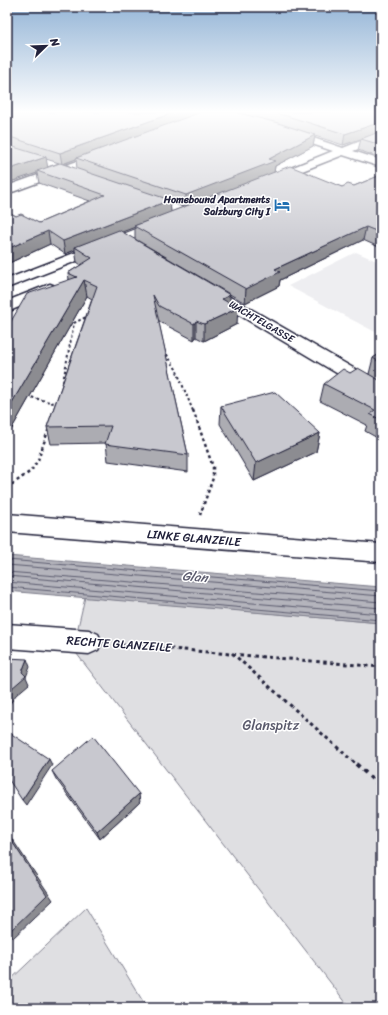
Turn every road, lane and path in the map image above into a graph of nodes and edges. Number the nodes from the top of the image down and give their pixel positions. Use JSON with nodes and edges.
{"nodes":[{"id":1,"x":91,"y":159,"type":"edge"},
{"id":2,"x":323,"y":159,"type":"edge"},
{"id":3,"x":366,"y":159,"type":"edge"},
{"id":4,"x":42,"y":163,"type":"edge"},
{"id":5,"x":381,"y":164,"type":"edge"},
{"id":6,"x":63,"y":170,"type":"junction"},
{"id":7,"x":78,"y":176,"type":"edge"},
{"id":8,"x":260,"y":184,"type":"edge"},
{"id":9,"x":7,"y":190,"type":"edge"},
{"id":10,"x":130,"y":194,"type":"edge"},
{"id":11,"x":122,"y":239,"type":"junction"},
{"id":12,"x":141,"y":250,"type":"edge"},
{"id":13,"x":189,"y":278,"type":"edge"},
{"id":14,"x":66,"y":283,"type":"edge"},
{"id":15,"x":7,"y":284,"type":"edge"},
{"id":16,"x":7,"y":307,"type":"edge"},
{"id":17,"x":94,"y":313,"type":"edge"},
{"id":18,"x":160,"y":344,"type":"edge"},
{"id":19,"x":381,"y":392,"type":"edge"},
{"id":20,"x":61,"y":393,"type":"edge"},
{"id":21,"x":21,"y":395,"type":"edge"},
{"id":22,"x":59,"y":398,"type":"edge"},
{"id":23,"x":50,"y":425,"type":"edge"},
{"id":24,"x":7,"y":488,"type":"edge"},
{"id":25,"x":7,"y":523,"type":"edge"},
{"id":26,"x":191,"y":538,"type":"junction"},
{"id":27,"x":381,"y":553,"type":"edge"},
{"id":28,"x":7,"y":636,"type":"edge"},
{"id":29,"x":89,"y":642,"type":"joint"},
{"id":30,"x":231,"y":653,"type":"junction"},
{"id":31,"x":381,"y":667,"type":"edge"},
{"id":32,"x":381,"y":787,"type":"edge"}],
"edges":[{"from":1,"to":6,"type":"street"},
{"from":2,"to":8,"type":"street"},
{"from":3,"to":5,"type":"street"},
{"from":4,"to":6,"type":"street"},
{"from":6,"to":7,"type":"street"},
{"from":6,"to":9,"type":"street"},
{"from":10,"to":11,"type":"street"},
{"from":11,"to":12,"type":"street"},
{"from":11,"to":15,"type":"street"},
{"from":13,"to":19,"type":"street","name":"WACHTELGASSE"},
{"from":14,"to":16,"type":"street"},
{"from":17,"to":20,"type":"path"},
{"from":18,"to":26,"type":"path"},
{"from":21,"to":22,"type":"path"},
{"from":23,"to":24,"type":"path"},
{"from":25,"to":26,"type":"street","name":"LINKE GLANZEILE"},
{"from":26,"to":27,"type":"street","name":"LINKE GLANZEILE"},
{"from":28,"to":29,"type":"street","name":"RECHTE GLANZEILE"},
{"from":29,"to":30,"type":"path","name":"RECHTE GLANZEILE"},
{"from":30,"to":31,"type":"path","name":"RECHTE GLANZEILE"},
{"from":30,"to":32,"type":"path"}]}
